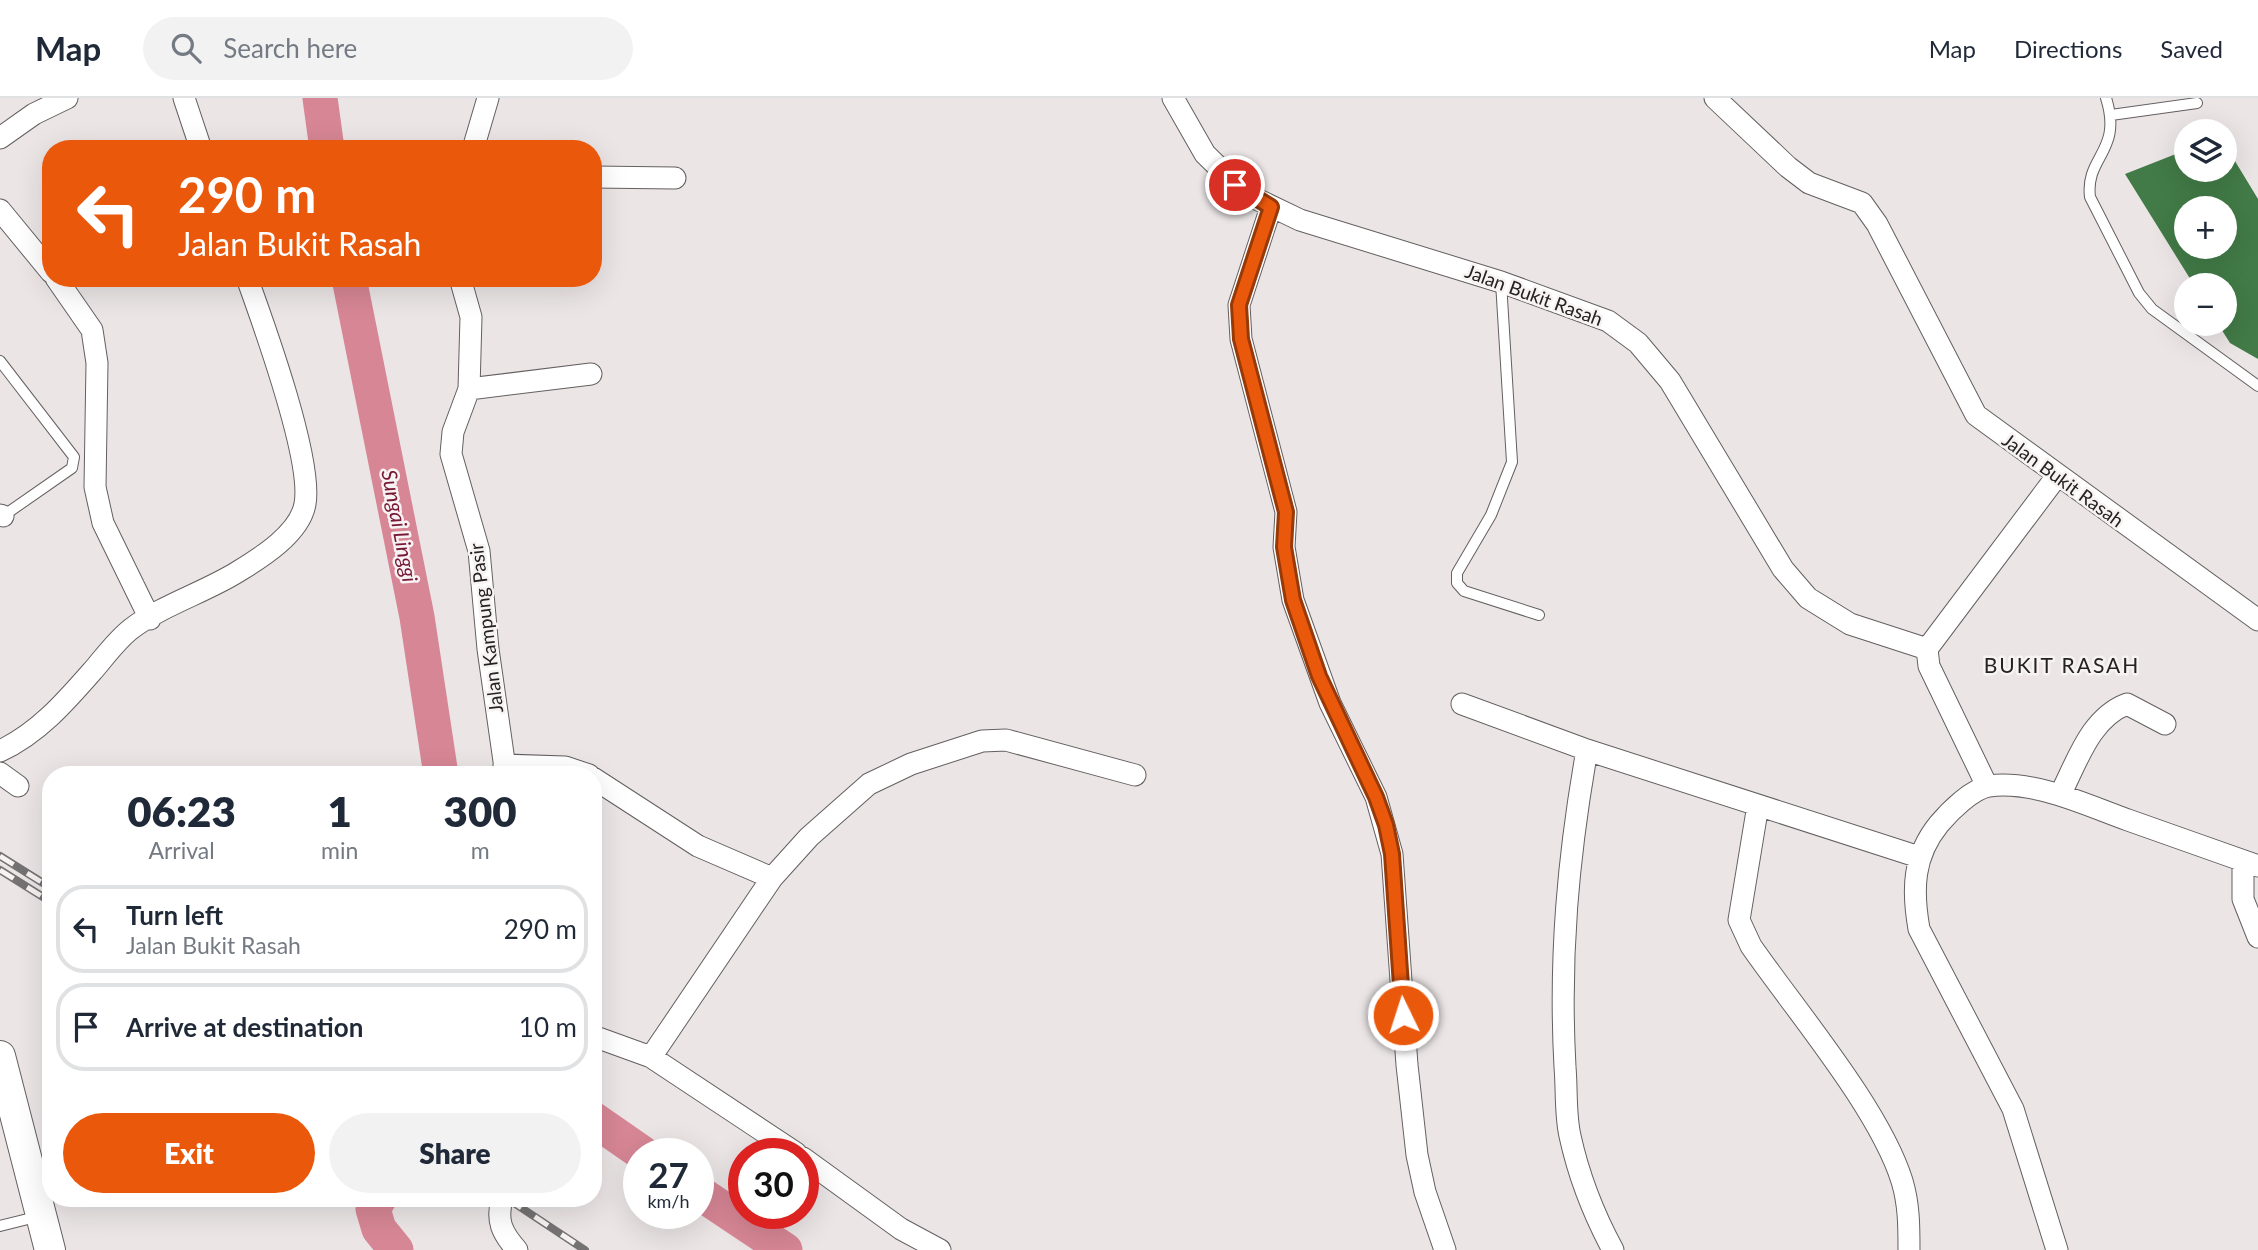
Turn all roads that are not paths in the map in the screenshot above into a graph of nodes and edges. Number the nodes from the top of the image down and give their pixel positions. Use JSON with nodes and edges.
{"nodes":[{"id":1,"x":67,"y":98,"type":"edge"},
{"id":2,"x":184,"y":98,"type":"edge"},
{"id":3,"x":488,"y":98,"type":"edge"},
{"id":4,"x":1173,"y":98,"type":"edge"},
{"id":5,"x":1715,"y":98,"type":"edge"},
{"id":6,"x":2106,"y":98,"type":"edge"},
{"id":7,"x":2197,"y":103,"type":"dead end"},
{"id":8,"x":2111,"y":115,"type":"junction"},
{"id":9,"x":0,"y":138,"type":"edge"},
{"id":10,"x":198,"y":140,"type":"edge"},
{"id":11,"x":476,"y":140,"type":"edge"},
{"id":12,"x":602,"y":177,"type":"edge"},
{"id":13,"x":675,"y":177,"type":"dead end"},
{"id":14,"x":1271,"y":207,"type":"junction"},
{"id":15,"x":0,"y":210,"type":"edge"},
{"id":16,"x":42,"y":261,"type":"edge"},
{"id":17,"x":1501,"y":282,"type":"junction"},
{"id":18,"x":62,"y":287,"type":"edge"},
{"id":19,"x":250,"y":287,"type":"edge"},
{"id":20,"x":463,"y":287,"type":"edge"},
{"id":21,"x":0,"y":361,"type":"edge"},
{"id":22,"x":591,"y":374,"type":"dead end"},
{"id":23,"x":2258,"y":386,"type":"edge"},
{"id":24,"x":469,"y":388,"type":"junction"},
{"id":25,"x":2057,"y":477,"type":"junction"},
{"id":26,"x":1,"y":515,"type":"edge"},
{"id":27,"x":1539,"y":615,"type":"dead end"},
{"id":28,"x":150,"y":619,"type":"junction"},
{"id":29,"x":2258,"y":621,"type":"edge"},
{"id":30,"x":1927,"y":649,"type":"junction"},
{"id":31,"x":1462,"y":704,"type":"dead end"},
{"id":32,"x":2165,"y":724,"type":"dead end"},
{"id":33,"x":1587,"y":750,"type":"junction"},
{"id":34,"x":0,"y":751,"type":"edge"},
{"id":35,"x":505,"y":766,"type":"edge"},
{"id":36,"x":0,"y":773,"type":"edge"},
{"id":37,"x":1135,"y":775,"type":"dead end"},
{"id":38,"x":602,"y":784,"type":"edge"},
{"id":39,"x":18,"y":786,"type":"dead end"},
{"id":40,"x":1987,"y":786,"type":"junction"},
{"id":41,"x":2060,"y":795,"type":"junction"},
{"id":42,"x":1758,"y":805,"type":"junction"},
{"id":43,"x":1919,"y":857,"type":"junction"},
{"id":44,"x":2251,"y":863,"type":"edge"},
{"id":45,"x":772,"y":878,"type":"junction"},
{"id":46,"x":2258,"y":937,"type":"edge"},
{"id":47,"x":602,"y":1039,"type":"edge"},
{"id":48,"x":0,"y":1056,"type":"edge"},
{"id":49,"x":652,"y":1058,"type":"junction"},
{"id":50,"x":7,"y":1109,"type":"edge"},
{"id":51,"x":773,"y":1138,"type":"edge"},
{"id":52,"x":819,"y":1169,"type":"edge"},
{"id":53,"x":500,"y":1207,"type":"edge"},
{"id":54,"x":43,"y":1215,"type":"junction"},
{"id":55,"x":0,"y":1226,"type":"edge"},
{"id":56,"x":50,"y":1250,"type":"edge"},
{"id":57,"x":517,"y":1250,"type":"edge"},
{"id":58,"x":940,"y":1250,"type":"edge"},
{"id":59,"x":1445,"y":1250,"type":"edge"},
{"id":60,"x":1612,"y":1250,"type":"edge"},
{"id":61,"x":1909,"y":1250,"type":"edge"},
{"id":62,"x":2057,"y":1250,"type":"edge"}],
"edges":[{"from":1,"to":9,"type":"street"},
{"from":2,"to":10,"type":"street"},
{"from":3,"to":11,"type":"street"},
{"from":4,"to":14,"type":"street","name":"Jalan Bukit Rasah"},
{"from":5,"to":25,"type":"street","name":"Jalan Bukit Rasah"},
{"from":6,"to":8,"type":"lane"},
{"from":7,"to":8,"type":"lane"},
{"from":8,"to":23,"type":"lane"},
{"from":12,"to":13,"type":"street"},
{"from":14,"to":17,"type":"street","name":"Jalan Bukit Rasah"},
{"from":14,"to":59,"type":"street"},
{"from":15,"to":16,"type":"street"},
{"from":17,"to":27,"type":"lane"},
{"from":17,"to":30,"type":"street","name":"Jalan Bukit Rasah"},
{"from":18,"to":28,"type":"street"},
{"from":19,"to":28,"type":"street"},
{"from":20,"to":24,"type":"street","name":"Jalan Kampung Pasir"},
{"from":21,"to":26,"type":"lane"},
{"from":22,"to":24,"type":"street"},
{"from":24,"to":35,"type":"street","name":"Jalan Kampung Pasir"},
{"from":25,"to":29,"type":"street","name":"Jalan Bukit Rasah"},
{"from":25,"to":30,"type":"street"},
{"from":28,"to":34,"type":"street"},
{"from":30,"to":40,"type":"street"},
{"from":31,"to":33,"type":"street"},
{"from":32,"to":41,"type":"street"},
{"from":33,"to":42,"type":"street"},
{"from":33,"to":60,"type":"street"},
{"from":36,"to":39,"type":"street"},
{"from":37,"to":45,"type":"street"},
{"from":38,"to":45,"type":"street"},
{"from":40,"to":41,"type":"street"},
{"from":40,"to":43,"type":"street"},
{"from":41,"to":44,"type":"street"},
{"from":42,"to":43,"type":"street"},
{"from":42,"to":61,"type":"street"},
{"from":43,"to":62,"type":"street"},
{"from":44,"to":46,"type":"street"},
{"from":45,"to":49,"type":"street"},
{"from":47,"to":49,"type":"street"},
{"from":48,"to":50,"type":"main road"},
{"from":49,"to":51,"type":"street"},
{"from":50,"to":54,"type":"main road"},
{"from":52,"to":58,"type":"street"},
{"from":53,"to":57,"type":"street"},
{"from":54,"to":55,"type":"lane"},
{"from":54,"to":56,"type":"main road"}]}
